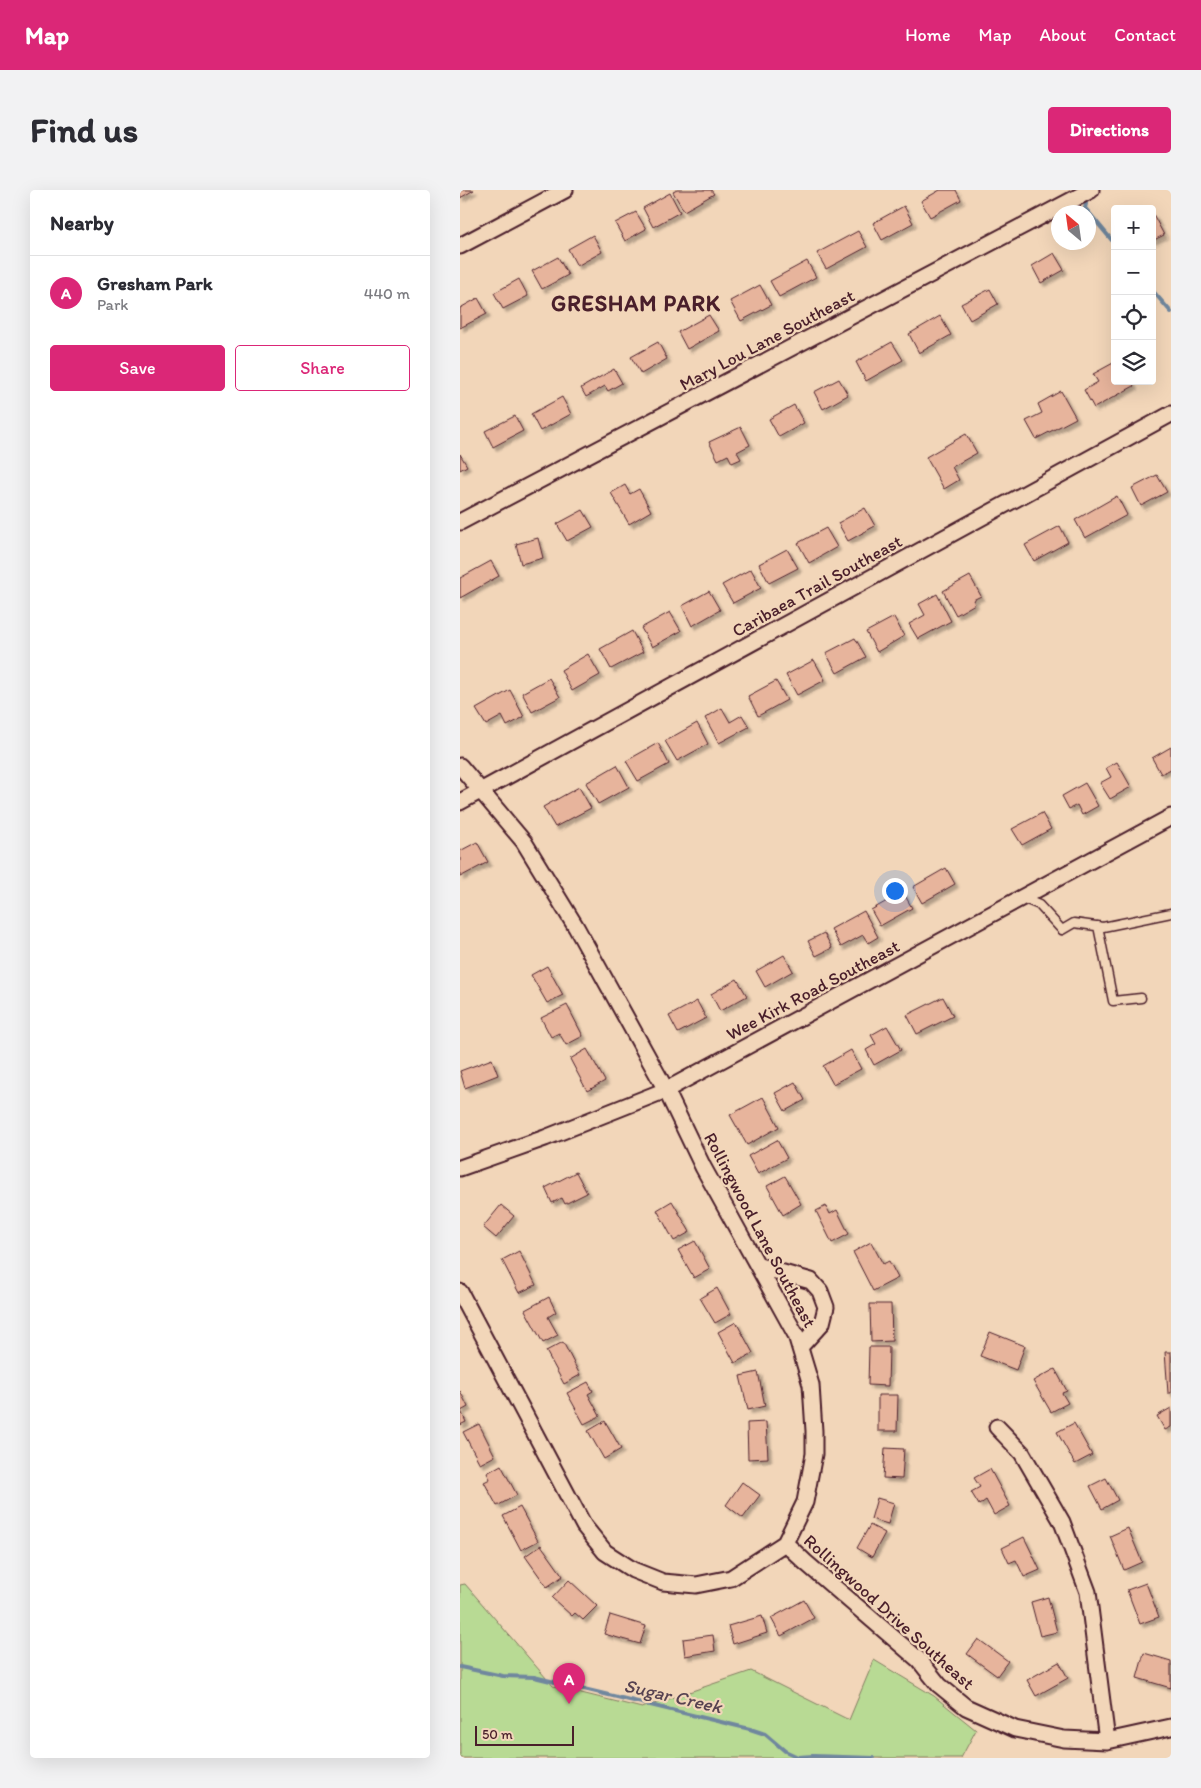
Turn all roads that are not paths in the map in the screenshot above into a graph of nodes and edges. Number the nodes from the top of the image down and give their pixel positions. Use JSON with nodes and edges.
{"nodes":[{"id":1,"x":565,"y":190,"type":"edge"},
{"id":2,"x":1091,"y":190,"type":"edge"},
{"id":3,"x":460,"y":246,"type":"edge"},
{"id":4,"x":1171,"y":414,"type":"edge"},
{"id":5,"x":460,"y":522,"type":"edge"},
{"id":6,"x":460,"y":766,"type":"edge"},
{"id":7,"x":481,"y":791,"type":"junction"},
{"id":8,"x":460,"y":802,"type":"edge"},
{"id":9,"x":1171,"y":817,"type":"edge"},
{"id":10,"x":1022,"y":898,"type":"junction"},
{"id":11,"x":1171,"y":913,"type":"edge"},
{"id":12,"x":1098,"y":926,"type":"junction"},
{"id":13,"x":1141,"y":998,"type":"dead end"},
{"id":14,"x":666,"y":1090,"type":"junction"},
{"id":15,"x":460,"y":1168,"type":"edge"},
{"id":16,"x":759,"y":1266,"type":"junction"},
{"id":17,"x":460,"y":1292,"type":"edge"},
{"id":18,"x":800,"y":1347,"type":"junction"},
{"id":19,"x":997,"y":1427,"type":"dead end"},
{"id":20,"x":785,"y":1543,"type":"junction"},
{"id":21,"x":1171,"y":1727,"type":"edge"},
{"id":22,"x":1108,"y":1741,"type":"junction"}],
"edges":[{"from":1,"to":3,"type":"street"},
{"from":2,"to":5,"type":"street","name":"Mary Lou Lane Southeast"},
{"from":4,"to":7,"type":"street","name":"Caribaea Trail Southeast"},
{"from":6,"to":7,"type":"street","name":"Rollingwood Lane Southeast"},
{"from":7,"to":8,"type":"street","name":"Caribaea Trail Southeast"},
{"from":7,"to":14,"type":"street","name":"Rollingwood Lane Southeast"},
{"from":9,"to":10,"type":"street","name":"Wee Kirk Road Southeast"},
{"from":10,"to":12,"type":"lane"},
{"from":10,"to":14,"type":"street","name":"Wee Kirk Road Southeast"},
{"from":11,"to":12,"type":"lane"},
{"from":12,"to":13,"type":"lane"},
{"from":14,"to":15,"type":"street","name":"Wee Kirk Road Southeast"},
{"from":14,"to":16,"type":"street","name":"Rollingwood Lane Southeast"},
{"from":16,"to":18,"type":"street","name":"Rollingwood Lane Southeast"},
{"from":16,"to":18,"type":"street"},
{"from":17,"to":20,"type":"street"},
{"from":18,"to":20,"type":"street","name":"Rollingwood Lane Southeast"},
{"from":19,"to":22,"type":"street"},
{"from":20,"to":22,"type":"street","name":"Rollingwood Drive Southeast"},
{"from":21,"to":22,"type":"street","name":"Rollingwood Drive Southeast"}]}
